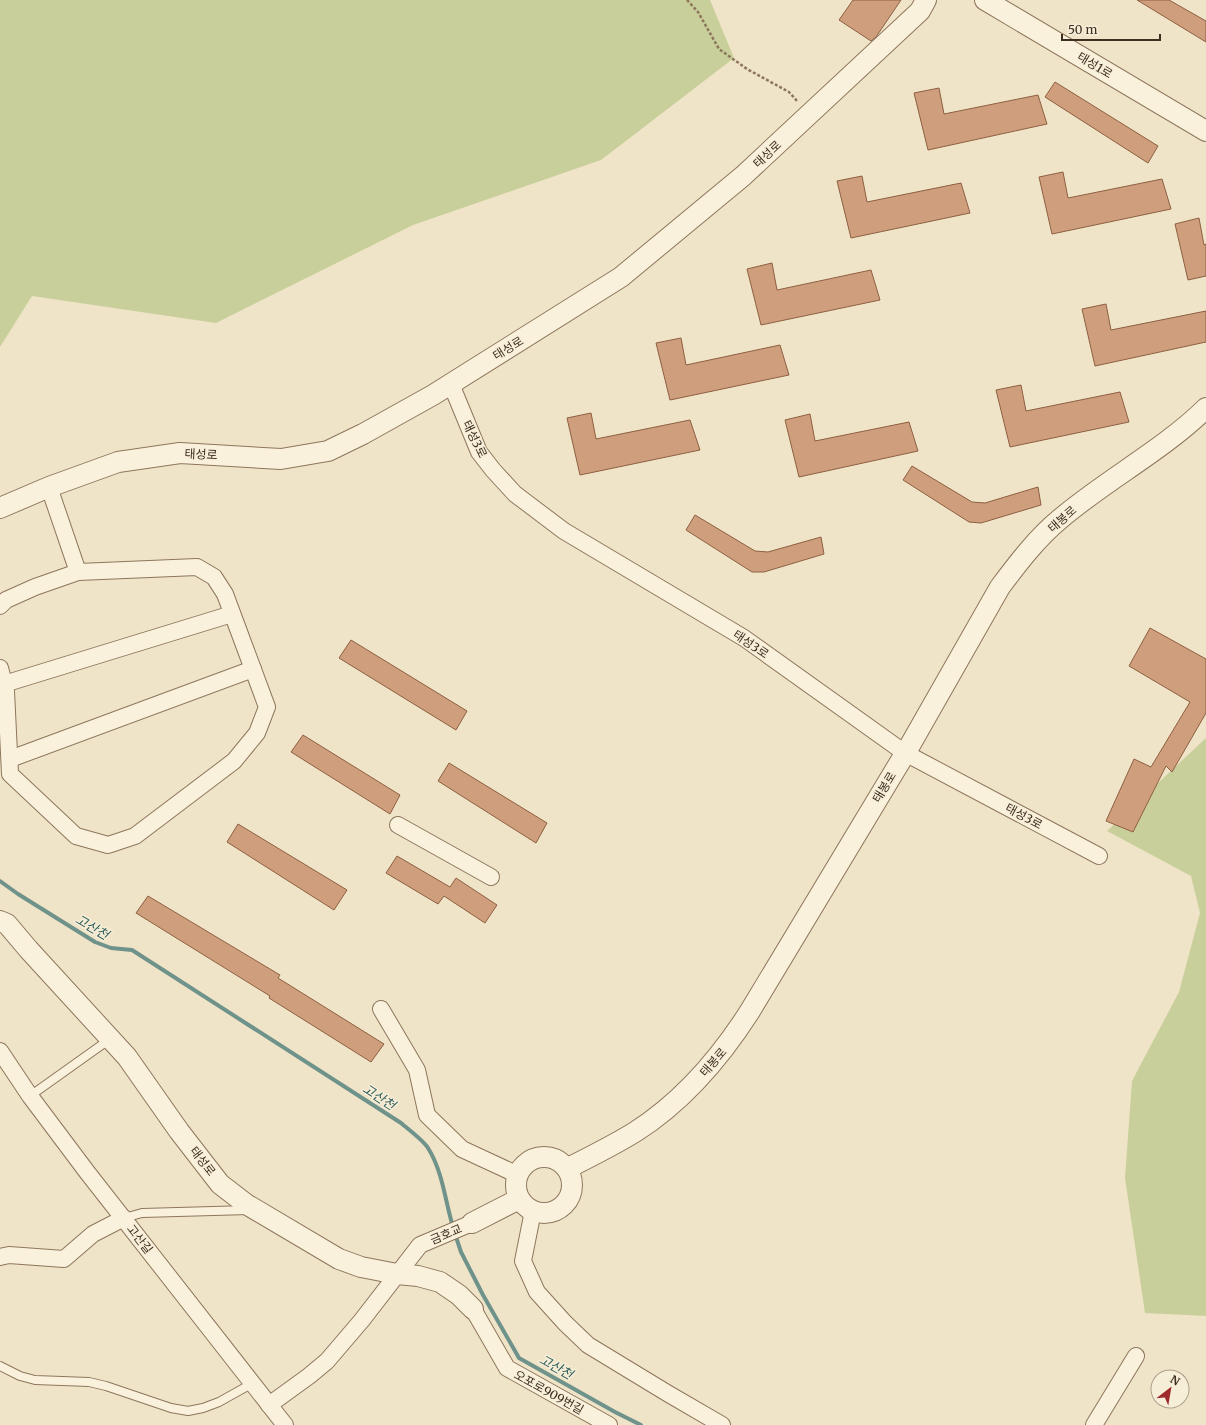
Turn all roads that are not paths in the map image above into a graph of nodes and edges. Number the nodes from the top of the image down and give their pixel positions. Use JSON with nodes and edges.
{"nodes":[{"id":1,"x":926,"y":0,"type":"edge"},
{"id":2,"x":985,"y":0,"type":"edge"},
{"id":3,"x":1206,"y":131,"type":"edge"},
{"id":4,"x":451,"y":384,"type":"junction"},
{"id":5,"x":1206,"y":408,"type":"edge"},
{"id":6,"x":49,"y":487,"type":"junction"},
{"id":7,"x":0,"y":508,"type":"edge"},
{"id":8,"x":78,"y":572,"type":"junction"},
{"id":9,"x":0,"y":606,"type":"edge"},
{"id":10,"x":232,"y":614,"type":"junction"},
{"id":11,"x":0,"y":668,"type":"edge"},
{"id":12,"x":253,"y":669,"type":"junction"},
{"id":13,"x":4,"y":684,"type":"junction"},
{"id":14,"x":905,"y":753,"type":"junction"},
{"id":15,"x":10,"y":759,"type":"junction"},
{"id":16,"x":398,"y":825,"type":"dead end"},
{"id":17,"x":1099,"y":856,"type":"dead end"},
{"id":18,"x":491,"y":877,"type":"dead end"},
{"id":19,"x":0,"y":920,"type":"edge"},
{"id":20,"x":381,"y":1009,"type":"dead end"},
{"id":21,"x":110,"y":1039,"type":"junction"},
{"id":22,"x":0,"y":1051,"type":"edge"},
{"id":23,"x":30,"y":1096,"type":"junction"},
{"id":24,"x":568,"y":1168,"type":"junction"},
{"id":25,"x":518,"y":1175,"type":"junction"},
{"id":26,"x":526,"y":1205,"type":"junction"},
{"id":27,"x":256,"y":1210,"type":"junction"},
{"id":28,"x":124,"y":1218,"type":"junction"},
{"id":29,"x":472,"y":1223,"type":"joint"},
{"id":30,"x":0,"y":1257,"type":"edge"},
{"id":31,"x":397,"y":1274,"type":"junction"},
{"id":32,"x":473,"y":1309,"type":"joint"},
{"id":33,"x":1136,"y":1356,"type":"dead end"},
{"id":34,"x":0,"y":1366,"type":"edge"},
{"id":35,"x":252,"y":1383,"type":"junction"},
{"id":36,"x":269,"y":1404,"type":"junction"},
{"id":37,"x":285,"y":1425,"type":"edge"},
{"id":38,"x":609,"y":1425,"type":"edge"},
{"id":39,"x":722,"y":1425,"type":"edge"},
{"id":40,"x":1094,"y":1425,"type":"edge"}],
"edges":[{"from":1,"to":4,"type":"street","name":"태성로"},
{"from":2,"to":3,"type":"street","name":"태성1로"},
{"from":4,"to":6,"type":"street","name":"태성로"},
{"from":4,"to":14,"type":"street","name":"태성3로"},
{"from":5,"to":14,"type":"street","name":"태봉로"},
{"from":6,"to":7,"type":"street","name":"태성로"},
{"from":6,"to":8,"type":"street"},
{"from":8,"to":9,"type":"street"},
{"from":8,"to":10,"type":"street"},
{"from":10,"to":12,"type":"street"},
{"from":10,"to":13,"type":"street"},
{"from":11,"to":13,"type":"street"},
{"from":12,"to":15,"type":"street"},
{"from":12,"to":15,"type":"street"},
{"from":13,"to":15,"type":"street"},
{"from":14,"to":17,"type":"street","name":"태성3로"},
{"from":14,"to":24,"type":"street","name":"태봉로"},
{"from":16,"to":18,"type":"street"},
{"from":19,"to":21,"type":"street","name":"태성로"},
{"from":20,"to":25,"type":"street"},
{"from":21,"to":23,"type":"lane"},
{"from":21,"to":27,"type":"street","name":"태성로"},
{"from":22,"to":23,"type":"street","name":"고산길"},
{"from":23,"to":28,"type":"street","name":"고산길"},
{"from":24,"to":25,"type":"street"},
{"from":24,"to":26,"type":"street"},
{"from":25,"to":26,"type":"street"},
{"from":26,"to":29,"type":"street"},
{"from":26,"to":39,"type":"street"},
{"from":27,"to":28,"type":"lane"},
{"from":27,"to":31,"type":"street","name":"태성로"},
{"from":28,"to":30,"type":"street"},
{"from":28,"to":35,"type":"street","name":"고산길"},
{"from":29,"to":31,"type":"street","name":"금호교"},
{"from":31,"to":32,"type":"street","name":"태성로"},
{"from":31,"to":36,"type":"street"},
{"from":32,"to":38,"type":"street","name":"오포로909번길"},
{"from":33,"to":40,"type":"street"},
{"from":34,"to":35,"type":"lane"},
{"from":35,"to":36,"type":"street","name":"고산길"},
{"from":36,"to":37,"type":"street","name":"고산길"}]}
